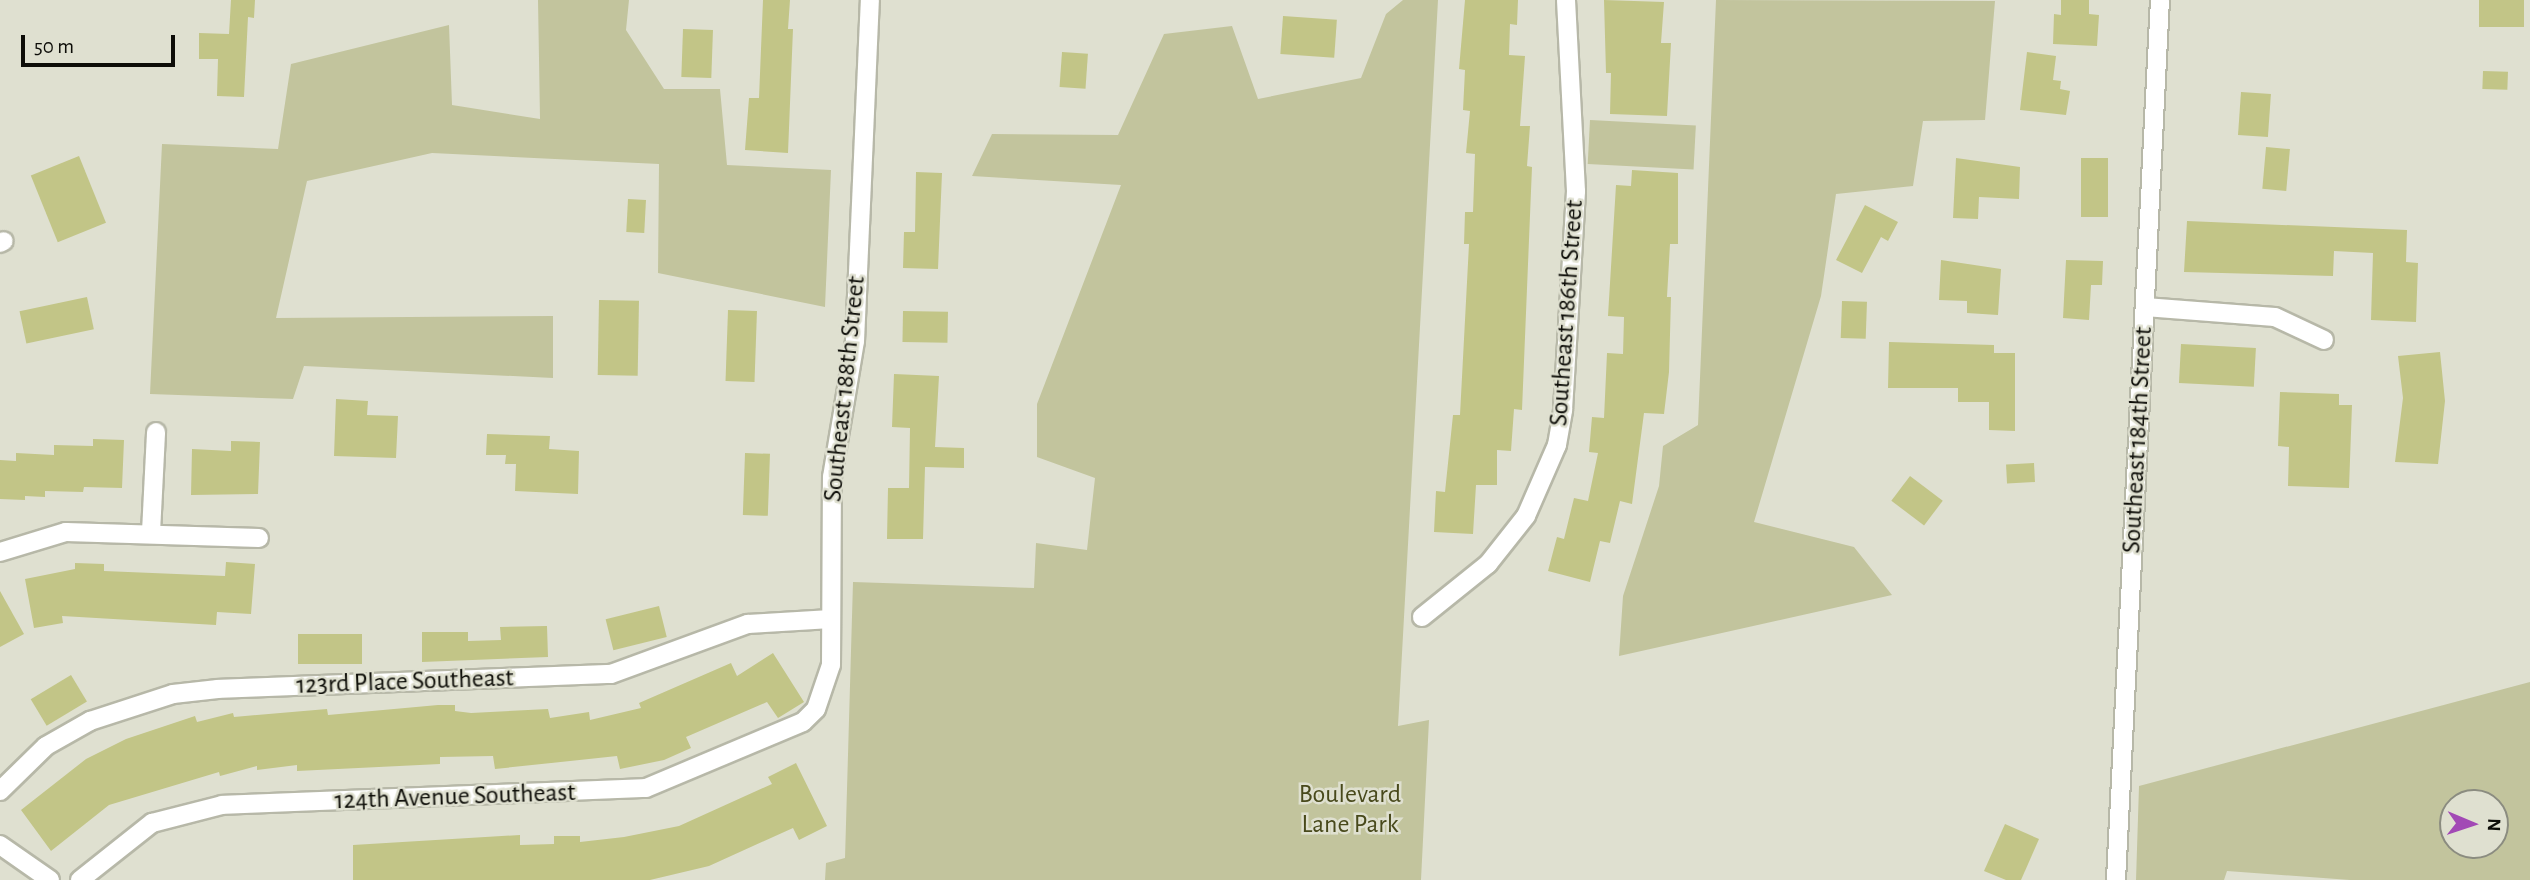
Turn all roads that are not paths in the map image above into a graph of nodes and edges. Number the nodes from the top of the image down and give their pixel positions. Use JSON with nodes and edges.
{"nodes":[{"id":1,"x":870,"y":0,"type":"edge"},
{"id":2,"x":1566,"y":0,"type":"edge"},
{"id":3,"x":2160,"y":0,"type":"edge"},
{"id":4,"x":2145,"y":307,"type":"junction"},
{"id":5,"x":2324,"y":340,"type":"dead end"},
{"id":6,"x":156,"y":432,"type":"dead end"},
{"id":7,"x":151,"y":532,"type":"junction"},
{"id":8,"x":259,"y":538,"type":"dead end"},
{"id":9,"x":0,"y":552,"type":"edge"},
{"id":10,"x":1422,"y":617,"type":"dead end"},
{"id":11,"x":831,"y":620,"type":"junction"},
{"id":12,"x":824,"y":692,"type":"joint"},
{"id":13,"x":0,"y":791,"type":"edge"},
{"id":14,"x":0,"y":845,"type":"edge"},
{"id":15,"x":50,"y":880,"type":"edge"},
{"id":16,"x":80,"y":880,"type":"edge"},
{"id":17,"x":2116,"y":880,"type":"edge"}],
"edges":[{"from":1,"to":11,"type":"street","name":"Southeast 188th Street"},
{"from":2,"to":10,"type":"street","name":"Southeast 186th Street"},
{"from":3,"to":4,"type":"street","name":"Southeast 184th Street"},
{"from":4,"to":5,"type":"street"},
{"from":4,"to":17,"type":"street","name":"Southeast 184th Street"},
{"from":6,"to":7,"type":"street"},
{"from":7,"to":8,"type":"street"},
{"from":7,"to":9,"type":"street"},
{"from":11,"to":12,"type":"street","name":"Southeast 188th Street"},
{"from":11,"to":13,"type":"street","name":"123rd Place Southeast"},
{"from":12,"to":16,"type":"street","name":"124th Avenue Southeast"},
{"from":14,"to":15,"type":"street"}]}
